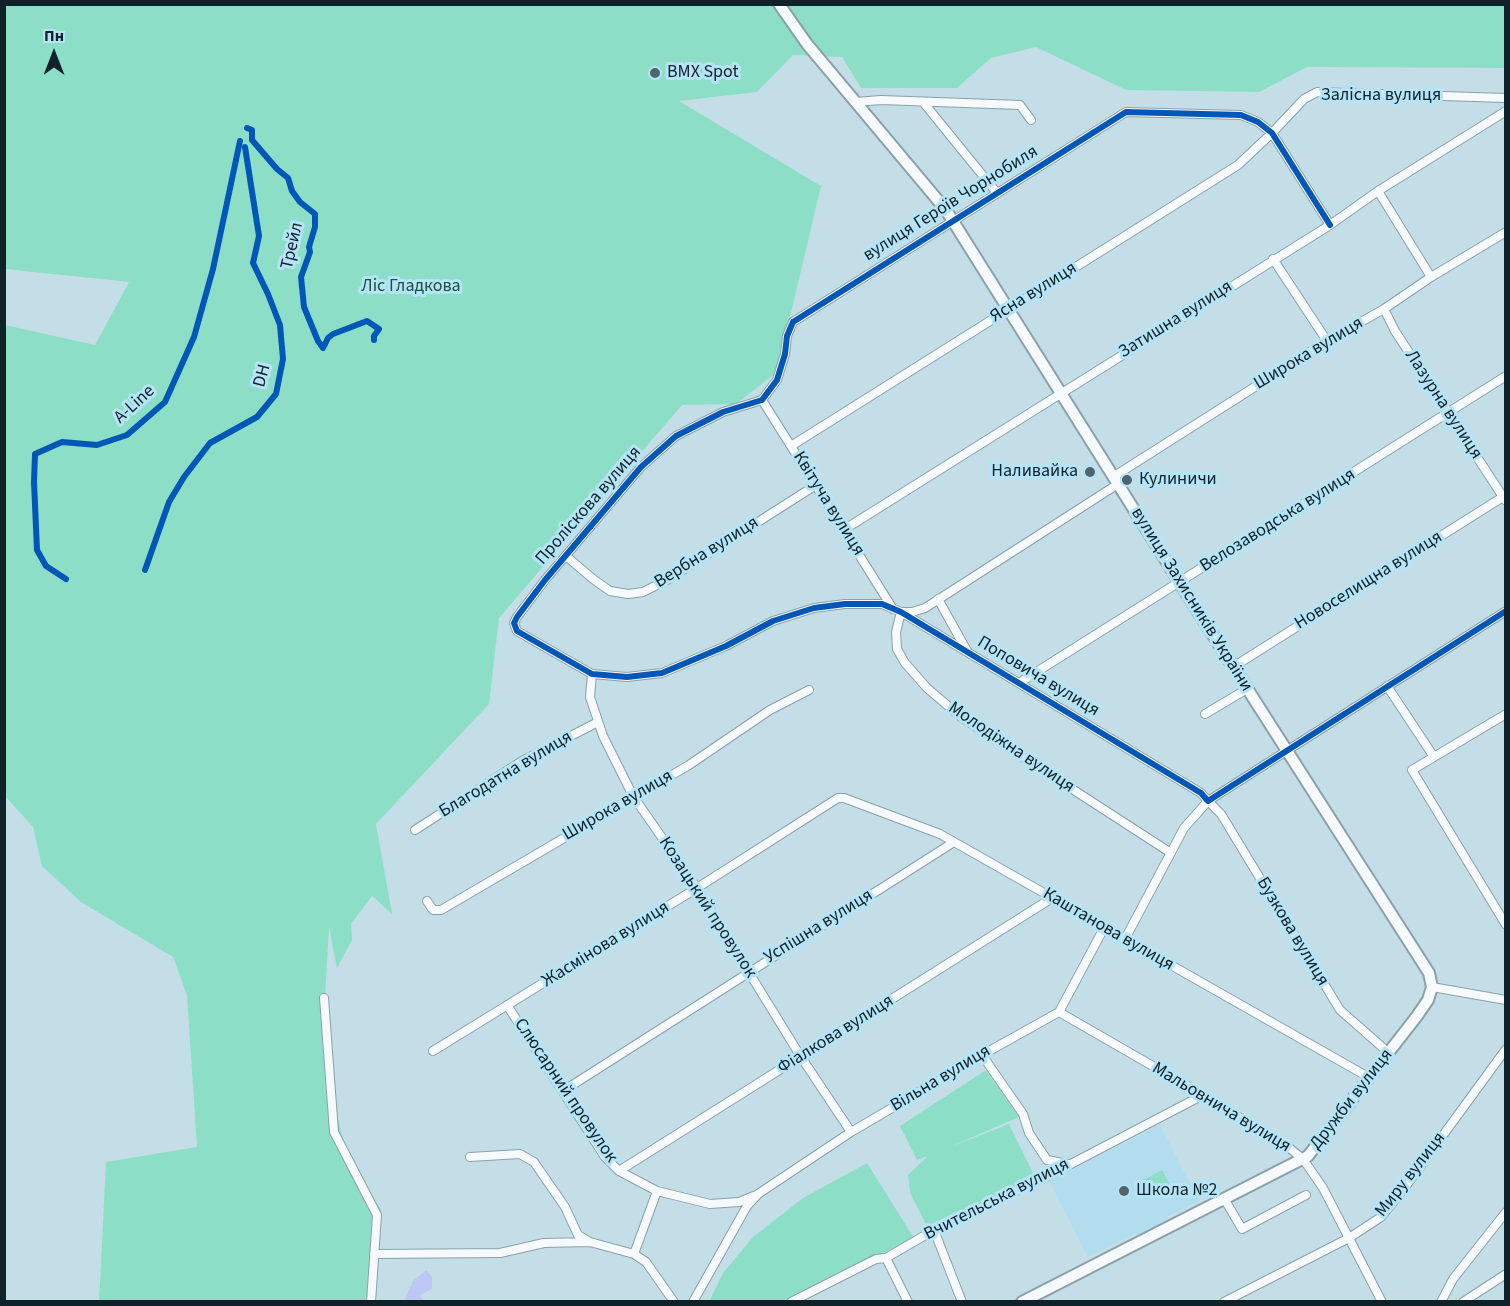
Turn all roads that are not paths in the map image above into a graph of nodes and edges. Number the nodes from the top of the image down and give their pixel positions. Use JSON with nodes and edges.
{"nodes":[{"id":1,"x":779,"y":4,"type":"edge"},
{"id":2,"x":1506,"y":98,"type":"edge"},
{"id":3,"x":856,"y":102,"type":"junction"},
{"id":4,"x":922,"y":102,"type":"junction"},
{"id":5,"x":1506,"y":111,"type":"edge"},
{"id":6,"x":1031,"y":120,"type":"dead end"},
{"id":7,"x":1272,"y":133,"type":"junction"},
{"id":8,"x":1378,"y":191,"type":"junction"},
{"id":9,"x":997,"y":193,"type":"junction"},
{"id":10,"x":953,"y":221,"type":"junction"},
{"id":11,"x":1330,"y":225,"type":"junction"},
{"id":12,"x":1506,"y":232,"type":"edge"},
{"id":13,"x":1273,"y":259,"type":"junction"},
{"id":14,"x":1431,"y":277,"type":"junction"},
{"id":15,"x":1008,"y":309,"type":"junction"},
{"id":16,"x":1383,"y":309,"type":"junction"},
{"id":17,"x":1327,"y":341,"type":"junction"},
{"id":18,"x":1506,"y":376,"type":"edge"},
{"id":19,"x":1061,"y":393,"type":"junction"},
{"id":20,"x":762,"y":400,"type":"junction"},
{"id":21,"x":1448,"y":413,"type":"junction"},
{"id":22,"x":791,"y":446,"type":"junction"},
{"id":23,"x":1115,"y":480,"type":"junction"},
{"id":24,"x":816,"y":485,"type":"junction"},
{"id":25,"x":1505,"y":497,"type":"edge"},
{"id":26,"x":845,"y":529,"type":"junction"},
{"id":27,"x":566,"y":556,"type":"junction"},
{"id":28,"x":1180,"y":583,"type":"junction"},
{"id":29,"x":939,"y":599,"type":"junction"},
{"id":30,"x":897,"y":610,"type":"junction"},
{"id":31,"x":1506,"y":611,"type":"edge"},
{"id":32,"x":517,"y":631,"type":"joint"},
{"id":33,"x":967,"y":652,"type":"junction"},
{"id":34,"x":1233,"y":667,"type":"junction"},
{"id":35,"x":592,"y":674,"type":"junction"},
{"id":36,"x":1019,"y":683,"type":"junction"},
{"id":37,"x":1387,"y":687,"type":"junction"},
{"id":38,"x":1247,"y":689,"type":"junction"},
{"id":39,"x":809,"y":690,"type":"dead end"},
{"id":40,"x":1205,"y":714,"type":"dead end"},
{"id":41,"x":1506,"y":714,"type":"edge"},
{"id":42,"x":598,"y":722,"type":"junction"},
{"id":43,"x":1286,"y":751,"type":"junction"},
{"id":44,"x":1434,"y":757,"type":"junction"},
{"id":45,"x":633,"y":796,"type":"junction"},
{"id":46,"x":838,"y":798,"type":"joint"},
{"id":47,"x":1208,"y":801,"type":"junction"},
{"id":48,"x":415,"y":830,"type":"dead end"},
{"id":49,"x":954,"y":842,"type":"junction"},
{"id":50,"x":1171,"y":853,"type":"junction"},
{"id":51,"x":697,"y":888,"type":"junction"},
{"id":52,"x":1052,"y":898,"type":"junction"},
{"id":53,"x":427,"y":901,"type":"dead end"},
{"id":54,"x":1506,"y":925,"type":"edge"},
{"id":55,"x":1104,"y":928,"type":"junction"},
{"id":56,"x":1125,"y":939,"type":"junction"},
{"id":57,"x":749,"y":972,"type":"junction"},
{"id":58,"x":1432,"y":987,"type":"junction"},
{"id":59,"x":324,"y":999,"type":"dead end"},
{"id":60,"x":1506,"y":1000,"type":"edge"},
{"id":61,"x":507,"y":1005,"type":"junction"},
{"id":62,"x":1059,"y":1012,"type":"junction"},
{"id":63,"x":1506,"y":1048,"type":"edge"},
{"id":64,"x":433,"y":1051,"type":"dead end"},
{"id":65,"x":1389,"y":1053,"type":"junction"},
{"id":66,"x":982,"y":1054,"type":"junction"},
{"id":67,"x":801,"y":1057,"type":"junction"},
{"id":68,"x":1370,"y":1078,"type":"junction"},
{"id":69,"x":563,"y":1091,"type":"junction"},
{"id":70,"x":1203,"y":1095,"type":"junction"},
{"id":71,"x":851,"y":1132,"type":"junction"},
{"id":72,"x":470,"y":1158,"type":"dead end"},
{"id":73,"x":1303,"y":1160,"type":"junction"},
{"id":74,"x":1068,"y":1164,"type":"junction"},
{"id":75,"x":619,"y":1171,"type":"junction"},
{"id":76,"x":657,"y":1191,"type":"junction"},
{"id":77,"x":758,"y":1194,"type":"junction"},
{"id":78,"x":1306,"y":1196,"type":"dead end"},
{"id":79,"x":1225,"y":1200,"type":"junction"},
{"id":80,"x":1506,"y":1212,"type":"edge"},
{"id":81,"x":934,"y":1230,"type":"junction"},
{"id":82,"x":1349,"y":1238,"type":"junction"},
{"id":83,"x":590,"y":1242,"type":"junction"},
{"id":84,"x":374,"y":1254,"type":"junction"},
{"id":85,"x":634,"y":1254,"type":"junction"},
{"id":86,"x":886,"y":1257,"type":"junction"},
{"id":87,"x":1506,"y":1274,"type":"edge"},
{"id":88,"x":371,"y":1302,"type":"edge"},
{"id":89,"x":674,"y":1302,"type":"edge"},
{"id":90,"x":693,"y":1302,"type":"edge"},
{"id":91,"x":791,"y":1302,"type":"edge"},
{"id":92,"x":908,"y":1302,"type":"edge"},
{"id":93,"x":962,"y":1302,"type":"edge"},
{"id":94,"x":1022,"y":1302,"type":"edge"},
{"id":95,"x":1224,"y":1302,"type":"edge"},
{"id":96,"x":1382,"y":1302,"type":"edge"},
{"id":97,"x":1441,"y":1302,"type":"edge"},
{"id":98,"x":1463,"y":1302,"type":"edge"}],
"edges":[{"from":1,"to":3,"type":"street","name":"вулиця Захисників України"},
{"from":2,"to":7,"type":"street","name":"Залісна вулиця"},
{"from":3,"to":4,"type":"street"},
{"from":3,"to":10,"type":"street","name":"вулиця Захисників України"},
{"from":4,"to":6,"type":"street"},
{"from":4,"to":9,"type":"street"},
{"from":5,"to":8,"type":"street","name":"Затишна вулиця"},
{"from":7,"to":9,"type":"street","name":"вулиця Героїв Чорнобиля"},
{"from":7,"to":11,"type":"street"},
{"from":7,"to":15,"type":"street","name":"Ясна вулиця"},
{"from":8,"to":11,"type":"street","name":"Затишна вулиця"},
{"from":8,"to":14,"type":"street"},
{"from":9,"to":10,"type":"street","name":"вулиця Героїв Чорнобиля"},
{"from":10,"to":15,"type":"street","name":"вулиця Захисників України"},
{"from":10,"to":20,"type":"street","name":"вулиця Героїв Чорнобиля"},
{"from":11,"to":13,"type":"street","name":"Затишна вулиця"},
{"from":12,"to":14,"type":"street","name":"Широка вулиця"},
{"from":13,"to":17,"type":"street"},
{"from":13,"to":19,"type":"street","name":"Затишна вулиця"},
{"from":14,"to":16,"type":"street","name":"Широка вулиця"},
{"from":15,"to":19,"type":"street","name":"вулиця Захисників України"},
{"from":15,"to":22,"type":"street","name":"Ясна вулиця"},
{"from":16,"to":17,"type":"street","name":"Широка вулиця"},
{"from":16,"to":21,"type":"street","name":"Лазурна вулиця"},
{"from":17,"to":23,"type":"street","name":"Широка вулиця"},
{"from":18,"to":21,"type":"street","name":"Велозаводська вулиця"},
{"from":19,"to":23,"type":"street","name":"вулиця Захисників України"},
{"from":19,"to":26,"type":"street","name":"Затишна вулиця"},
{"from":20,"to":22,"type":"street","name":"Квітуча вулиця"},
{"from":20,"to":27,"type":"street","name":"Проліскова вулиця"},
{"from":21,"to":25,"type":"street","name":"Лазурна вулиця"},
{"from":21,"to":28,"type":"street","name":"Велозаводська вулиця"},
{"from":22,"to":24,"type":"street","name":"Квітуча вулиця"},
{"from":23,"to":28,"type":"street","name":"вулиця Захисників України"},
{"from":23,"to":29,"type":"street","name":"Широка вулиця"},
{"from":24,"to":26,"type":"street","name":"Квітуча вулиця"},
{"from":24,"to":27,"type":"street","name":"Вербна вулиця"},
{"from":25,"to":34,"type":"street","name":"Новоселищна вулиця"},
{"from":26,"to":30,"type":"street","name":"Квітуча вулиця"},
{"from":27,"to":32,"type":"street","name":"Проліскова вулиця"},
{"from":28,"to":34,"type":"street","name":"вулиця Захисників України"},
{"from":28,"to":36,"type":"street","name":"Велозаводська вулиця"},
{"from":29,"to":30,"type":"street","name":"Широка вулиця"},
{"from":29,"to":33,"type":"street"},
{"from":30,"to":33,"type":"street","name":"Поповича вулиця"},
{"from":30,"to":35,"type":"street","name":"Поповича вулиця"},
{"from":30,"to":50,"type":"street","name":"Молодіжна вулиця"},
{"from":31,"to":37,"type":"street"},
{"from":32,"to":35,"type":"street","name":"Поповича вулиця"},
{"from":33,"to":36,"type":"street","name":"Поповича вулиця"},
{"from":34,"to":38,"type":"street","name":"вулиця Захисників України"},
{"from":35,"to":42,"type":"street","name":"Козацький провулок"},
{"from":36,"to":47,"type":"street","name":"Поповича вулиця"},
{"from":37,"to":43,"type":"street"},
{"from":37,"to":44,"type":"street"},
{"from":38,"to":40,"type":"street"},
{"from":38,"to":43,"type":"street","name":"вулиця Захисників України"},
{"from":39,"to":45,"type":"street","name":"Широка вулиця"},
{"from":41,"to":44,"type":"street"},
{"from":42,"to":45,"type":"street","name":"Козацький провулок"},
{"from":42,"to":48,"type":"street","name":"Благодатна вулиця"},
{"from":43,"to":47,"type":"street"},
{"from":43,"to":58,"type":"street","name":"вулиця Захисників України"},
{"from":44,"to":54,"type":"street"},
{"from":45,"to":51,"type":"street","name":"Козацький провулок"},
{"from":45,"to":53,"type":"street","name":"Широка вулиця"},
{"from":46,"to":49,"type":"street","name":"Каштанова вулиця"},
{"from":46,"to":51,"type":"street","name":"Жасмінова вулиця"},
{"from":47,"to":50,"type":"street"},
{"from":47,"to":65,"type":"street","name":"Бузкова вулиця"},
{"from":49,"to":52,"type":"street","name":"Каштанова вулиця"},
{"from":49,"to":57,"type":"street","name":"Успішна вулиця"},
{"from":50,"to":56,"type":"street"},
{"from":51,"to":57,"type":"street","name":"Козацький провулок"},
{"from":51,"to":61,"type":"street","name":"Жасмінова вулиця"},
{"from":52,"to":55,"type":"street","name":"Каштанова вулиця"},
{"from":52,"to":67,"type":"street","name":"Фіалкова вулиця"},
{"from":55,"to":56,"type":"street","name":"Каштанова вулиця"},
{"from":55,"to":62,"type":"street"},
{"from":56,"to":68,"type":"street","name":"Каштанова вулиця"},
{"from":57,"to":67,"type":"street","name":"Козацький провулок"},
{"from":57,"to":69,"type":"street","name":"Успішна вулиця"},
{"from":58,"to":60,"type":"street"},
{"from":58,"to":65,"type":"street","name":"Дружби вулиця"},
{"from":59,"to":84,"type":"street"},
{"from":61,"to":64,"type":"street","name":"Жасмінова вулиця"},
{"from":61,"to":69,"type":"street","name":"Слюсарний провулок"},
{"from":62,"to":66,"type":"street","name":"Вільна вулиця"},
{"from":62,"to":70,"type":"street","name":"Мальовнича вулиця"},
{"from":63,"to":82,"type":"street","name":"Миру вулиця"},
{"from":65,"to":68,"type":"street","name":"Дружби вулиця"},
{"from":66,"to":71,"type":"street","name":"Вільна вулиця"},
{"from":66,"to":74,"type":"street"},
{"from":67,"to":71,"type":"street","name":"Козацький провулок"},
{"from":67,"to":75,"type":"street","name":"Фіалкова вулиця"},
{"from":68,"to":73,"type":"street","name":"Дружби вулиця"},
{"from":69,"to":75,"type":"street","name":"Слюсарний провулок"},
{"from":70,"to":73,"type":"street","name":"Мальовнича вулиця"},
{"from":70,"to":74,"type":"street","name":"Вчительська вулиця"},
{"from":71,"to":77,"type":"street","name":"Вільна вулиця"},
{"from":72,"to":83,"type":"street"},
{"from":73,"to":79,"type":"street","name":"Дружби вулиця"},
{"from":73,"to":82,"type":"street","name":"Мальовнича вулиця"},
{"from":74,"to":81,"type":"street","name":"Вчительська вулиця"},
{"from":75,"to":76,"type":"street","name":"Слюсарний провулок"},
{"from":76,"to":77,"type":"street","name":"Слюсарний провулок"},
{"from":76,"to":85,"type":"street"},
{"from":77,"to":90,"type":"street","name":"Вільна вулиця"},
{"from":78,"to":79,"type":"street"},
{"from":79,"to":94,"type":"street","name":"Дружби вулиця"},
{"from":80,"to":97,"type":"street"},
{"from":81,"to":86,"type":"street","name":"Вчительська вулиця"},
{"from":81,"to":93,"type":"street"},
{"from":82,"to":95,"type":"street","name":"Миру вулиця"},
{"from":82,"to":96,"type":"street","name":"Мальовнича вулиця"},
{"from":83,"to":84,"type":"street"},
{"from":83,"to":85,"type":"street"},
{"from":84,"to":88,"type":"street"},
{"from":85,"to":89,"type":"street"},
{"from":86,"to":91,"type":"street","name":"Вчительська вулиця"},
{"from":86,"to":92,"type":"street"},
{"from":87,"to":98,"type":"street"}]}
